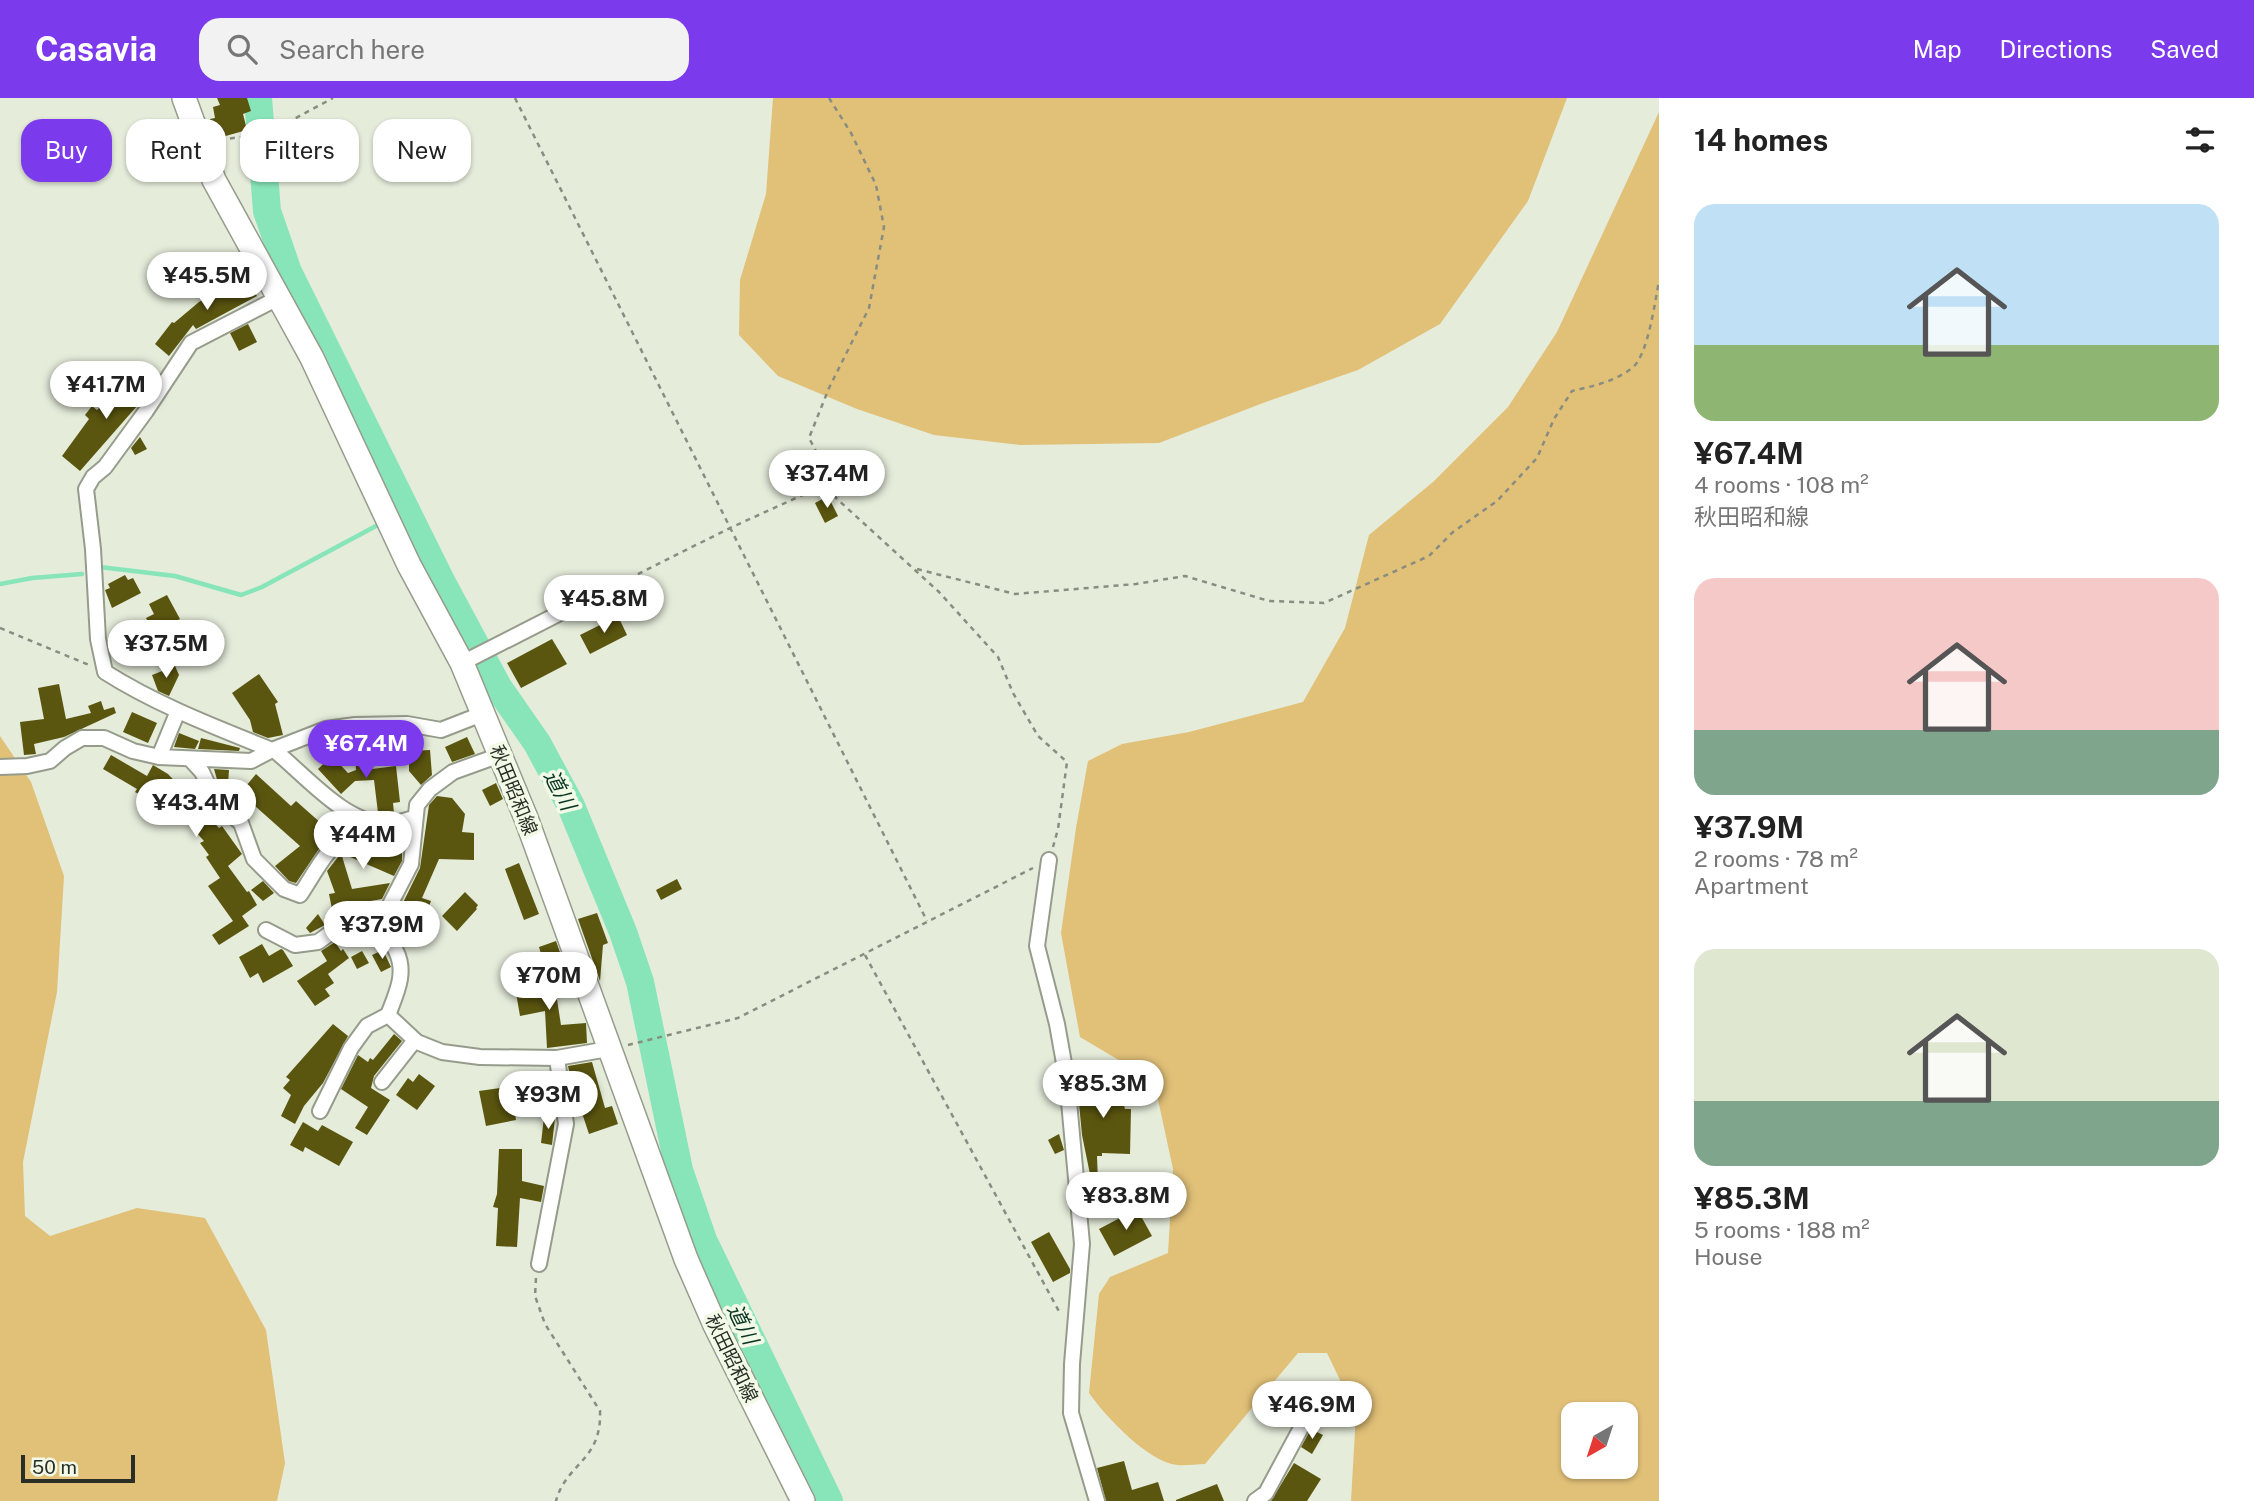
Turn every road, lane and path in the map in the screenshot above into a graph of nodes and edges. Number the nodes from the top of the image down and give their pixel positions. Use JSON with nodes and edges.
{"nodes":[{"id":1,"x":184,"y":98,"type":"edge"},
{"id":2,"x":333,"y":98,"type":"edge"},
{"id":3,"x":515,"y":98,"type":"edge"},
{"id":4,"x":829,"y":98,"type":"edge"},
{"id":5,"x":192,"y":119,"type":"edge"},
{"id":6,"x":226,"y":139,"type":"edge"},
{"id":7,"x":215,"y":182,"type":"edge"},
{"id":8,"x":1659,"y":281,"type":"edge"},
{"id":9,"x":280,"y":297,"type":"junction"},
{"id":10,"x":829,"y":483,"type":"junction"},
{"id":11,"x":730,"y":528,"type":"junction"},
{"id":12,"x":914,"y":569,"type":"junction"},
{"id":13,"x":609,"y":588,"type":"joint"},
{"id":14,"x":0,"y":628,"type":"edge"},
{"id":15,"x":462,"y":663,"type":"junction"},
{"id":16,"x":105,"y":672,"type":"junction"},
{"id":17,"x":178,"y":711,"type":"junction"},
{"id":18,"x":482,"y":714,"type":"junction"},
{"id":19,"x":273,"y":750,"type":"junction"},
{"id":20,"x":500,"y":755,"type":"junction"},
{"id":21,"x":159,"y":757,"type":"junction"},
{"id":22,"x":190,"y":759,"type":"junction"},
{"id":23,"x":0,"y":768,"type":"edge"},
{"id":24,"x":414,"y":818,"type":"junction"},
{"id":25,"x":358,"y":819,"type":"junction"},
{"id":26,"x":1049,"y":860,"type":"junction"},
{"id":27,"x":384,"y":915,"type":"junction"},
{"id":28,"x":927,"y":921,"type":"junction"},
{"id":29,"x":266,"y":930,"type":"dead end"},
{"id":30,"x":865,"y":954,"type":"junction"},
{"id":31,"x":388,"y":1015,"type":"junction"},
{"id":32,"x":415,"y":1040,"type":"junction"},
{"id":33,"x":608,"y":1049,"type":"junction"},
{"id":34,"x":557,"y":1058,"type":"junction"},
{"id":35,"x":382,"y":1082,"type":"dead end"},
{"id":36,"x":320,"y":1111,"type":"dead end"},
{"id":37,"x":538,"y":1264,"type":"joint"},
{"id":38,"x":1075,"y":1339,"type":"junction"},
{"id":39,"x":1309,"y":1413,"type":"dead end"},
{"id":40,"x":556,"y":1501,"type":"edge"},
{"id":41,"x":803,"y":1501,"type":"edge"},
{"id":42,"x":1097,"y":1501,"type":"edge"},
{"id":43,"x":1255,"y":1501,"type":"edge"}],
"edges":[{"from":1,"to":5,"type":"main road","name":"秋田昭和線"},
{"from":2,"to":6,"type":"path"},
{"from":3,"to":11,"type":"path"},
{"from":4,"to":10,"type":"path"},
{"from":7,"to":9,"type":"main road","name":"秋田昭和線"},
{"from":8,"to":12,"type":"path"},
{"from":9,"to":15,"type":"main road","name":"秋田昭和線"},
{"from":9,"to":16,"type":"street"},
{"from":10,"to":11,"type":"path"},
{"from":10,"to":12,"type":"path"},
{"from":11,"to":13,"type":"path"},
{"from":11,"to":28,"type":"path"},
{"from":12,"to":26,"type":"path"},
{"from":13,"to":15,"type":"street"},
{"from":14,"to":16,"type":"path"},
{"from":15,"to":18,"type":"main road","name":"秋田昭和線"},
{"from":16,"to":17,"type":"street"},
{"from":17,"to":19,"type":"street"},
{"from":17,"to":21,"type":"street"},
{"from":18,"to":19,"type":"street"},
{"from":18,"to":20,"type":"main road","name":"秋田昭和線"},
{"from":19,"to":22,"type":"street"},
{"from":19,"to":25,"type":"street"},
{"from":20,"to":24,"type":"street"},
{"from":20,"to":33,"type":"main road","name":"秋田昭和線"},
{"from":21,"to":22,"type":"street"},
{"from":21,"to":23,"type":"street"},
{"from":22,"to":25,"type":"street"},
{"from":24,"to":25,"type":"street"},
{"from":24,"to":27,"type":"street"},
{"from":26,"to":28,"type":"path"},
{"from":26,"to":38,"type":"street"},
{"from":27,"to":29,"type":"street"},
{"from":27,"to":31,"type":"street"},
{"from":28,"to":30,"type":"path"},
{"from":30,"to":33,"type":"path"},
{"from":30,"to":38,"type":"path"},
{"from":31,"to":32,"type":"street"},
{"from":31,"to":36,"type":"street"},
{"from":32,"to":34,"type":"street"},
{"from":32,"to":35,"type":"street"},
{"from":33,"to":34,"type":"street"},
{"from":33,"to":41,"type":"main road","name":"秋田昭和線"},
{"from":34,"to":37,"type":"street"},
{"from":37,"to":40,"type":"path"},
{"from":38,"to":42,"type":"street"},
{"from":39,"to":43,"type":"street"}]}
